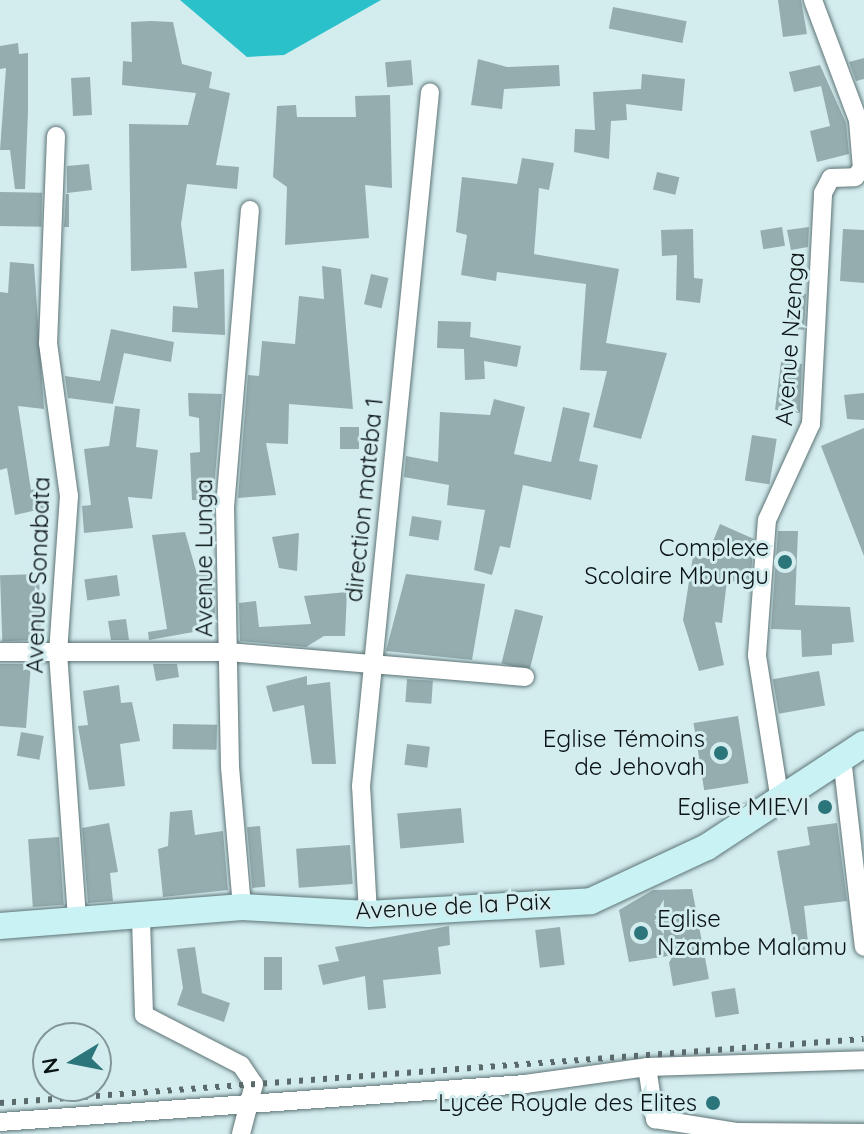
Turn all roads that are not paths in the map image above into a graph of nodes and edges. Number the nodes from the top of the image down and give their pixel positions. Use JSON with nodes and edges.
{"nodes":[{"id":1,"x":813,"y":0,"type":"edge"},
{"id":2,"x":430,"y":92,"type":"dead end"},
{"id":3,"x":56,"y":136,"type":"dead end"},
{"id":4,"x":860,"y":179,"type":"edge"},
{"id":5,"x":250,"y":210,"type":"dead end"},
{"id":6,"x":0,"y":652,"type":"edge"},
{"id":7,"x":228,"y":652,"type":"junction"},
{"id":8,"x":58,"y":653,"type":"junction"},
{"id":9,"x":372,"y":663,"type":"junction"},
{"id":10,"x":525,"y":677,"type":"dead end"},
{"id":11,"x":853,"y":751,"type":"edge"},
{"id":12,"x":780,"y":801,"type":"junction"},
{"id":13,"x":242,"y":907,"type":"junction"},
{"id":14,"x":368,"y":914,"type":"junction"},
{"id":15,"x":141,"y":919,"type":"junction"},
{"id":16,"x":77,"y":920,"type":"junction"},
{"id":17,"x":0,"y":926,"type":"edge"},
{"id":18,"x":864,"y":947,"type":"edge"},
{"id":19,"x":864,"y":1060,"type":"edge"},
{"id":20,"x":647,"y":1067,"type":"junction"},
{"id":21,"x":254,"y":1100,"type":"junction"},
{"id":22,"x":0,"y":1122,"type":"edge"},
{"id":23,"x":657,"y":1127,"type":"edge"},
{"id":24,"x":864,"y":1133,"type":"edge"},
{"id":25,"x":241,"y":1134,"type":"edge"}],
"edges":[{"from":1,"to":4,"type":"street","name":"Avenue Nzenga"},
{"from":2,"to":9,"type":"street","name":"direction mateba 1"},
{"from":3,"to":8,"type":"street","name":"Avenue Sonabata"},
{"from":4,"to":12,"type":"street","name":"Avenue Nzenga"},
{"from":5,"to":7,"type":"street","name":"Avenue Lunga"},
{"from":6,"to":8,"type":"street"},
{"from":7,"to":8,"type":"street"},
{"from":7,"to":9,"type":"street"},
{"from":7,"to":13,"type":"street","name":"Avenue Lunga"},
{"from":8,"to":16,"type":"street","name":"Avenue Sonabata"},
{"from":9,"to":10,"type":"street"},
{"from":9,"to":14,"type":"street","name":"direction mateba 1"},
{"from":11,"to":12,"type":"street","name":"Avenue de la Paix"},
{"from":11,"to":18,"type":"street"},
{"from":12,"to":14,"type":"street","name":"Avenue de la Paix"},
{"from":13,"to":14,"type":"street","name":"Avenue de la Paix"},
{"from":13,"to":15,"type":"street","name":"Avenue de la Paix"},
{"from":15,"to":16,"type":"street","name":"Avenue de la Paix"},
{"from":15,"to":21,"type":"street"},
{"from":16,"to":17,"type":"street","name":"Avenue de la Paix"},
{"from":19,"to":20,"type":"street"},
{"from":20,"to":21,"type":"street"},
{"from":20,"to":23,"type":"street"},
{"from":21,"to":22,"type":"street"},
{"from":21,"to":25,"type":"street"},
{"from":23,"to":24,"type":"street"}]}
